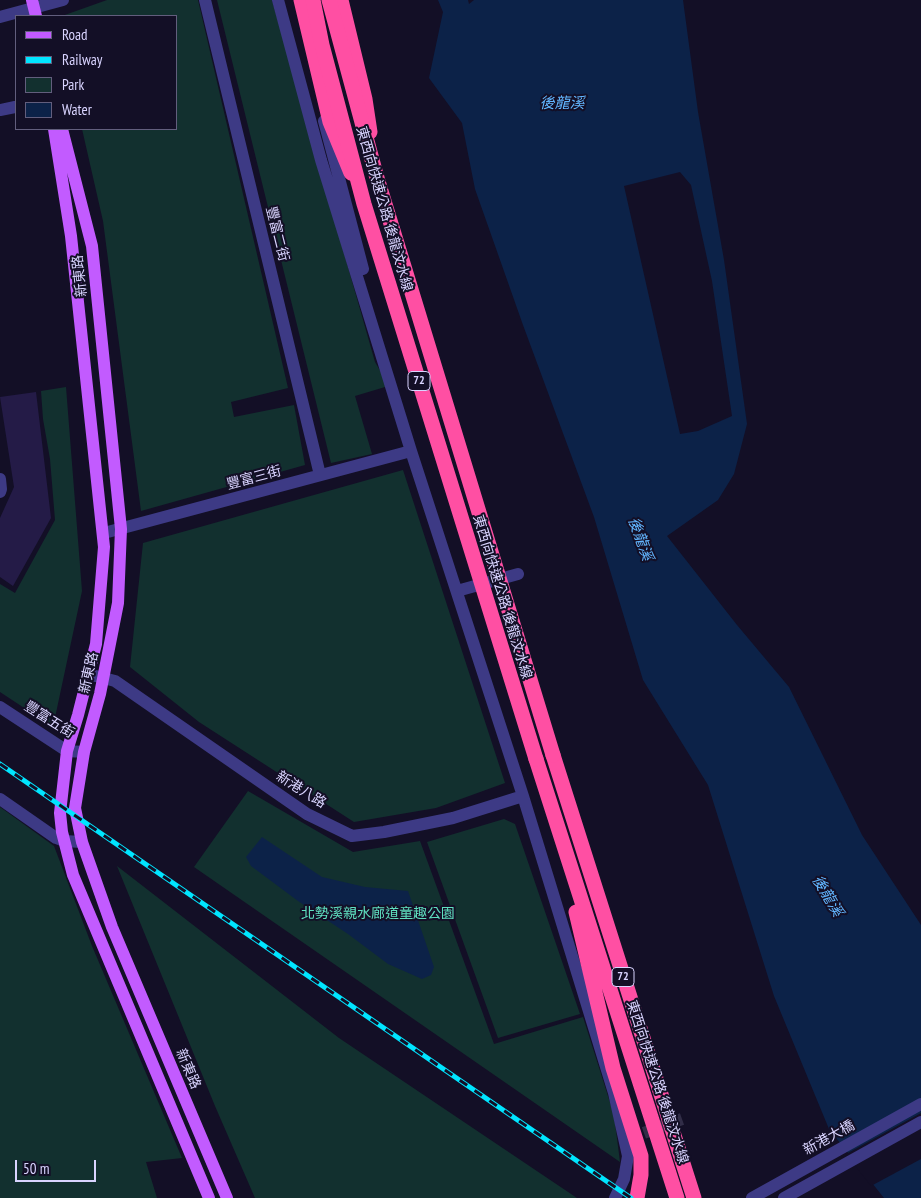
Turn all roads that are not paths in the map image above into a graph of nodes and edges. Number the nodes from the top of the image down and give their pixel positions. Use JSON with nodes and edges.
{"nodes":[{"id":1,"x":63,"y":0,"type":"edge"},
{"id":2,"x":205,"y":0,"type":"edge"},
{"id":3,"x":278,"y":0,"type":"edge"},
{"id":4,"x":295,"y":0,"type":"edge"},
{"id":5,"x":300,"y":0,"type":"edge"},
{"id":6,"x":313,"y":0,"type":"edge"},
{"id":7,"x":329,"y":0,"type":"edge"},
{"id":8,"x":341,"y":0,"type":"edge"},
{"id":9,"x":34,"y":8,"type":"edge"},
{"id":10,"x":0,"y":17,"type":"edge"},
{"id":11,"x":15,"y":107,"type":"edge"},
{"id":12,"x":0,"y":110,"type":"edge"},
{"id":13,"x":54,"y":130,"type":"edge"},
{"id":14,"x":62,"y":130,"type":"edge"},
{"id":15,"x":377,"y":178,"type":"junction"},
{"id":16,"x":364,"y":204,"type":"junction"},
{"id":17,"x":396,"y":402,"type":"junction"},
{"id":18,"x":411,"y":450,"type":"junction"},
{"id":19,"x":320,"y":475,"type":"junction"},
{"id":20,"x":0,"y":479,"type":"edge"},
{"id":21,"x":0,"y":492,"type":"edge"},
{"id":22,"x":121,"y":529,"type":"junction"},
{"id":23,"x":104,"y":533,"type":"junction"},
{"id":24,"x":518,"y":574,"type":"dead end"},
{"id":25,"x":457,"y":591,"type":"junction"},
{"id":26,"x":88,"y":674,"type":"junction"},
{"id":27,"x":104,"y":678,"type":"junction"},
{"id":28,"x":0,"y":707,"type":"edge"},
{"id":29,"x":66,"y":751,"type":"junction"},
{"id":30,"x":84,"y":752,"type":"junction"},
{"id":31,"x":523,"y":796,"type":"junction"},
{"id":32,"x":548,"y":797,"type":"junction"},
{"id":33,"x":0,"y":799,"type":"edge"},
{"id":34,"x":64,"y":841,"type":"junction"},
{"id":35,"x":82,"y":842,"type":"junction"},
{"id":36,"x":921,"y":1104,"type":"edge"},
{"id":37,"x":921,"y":1122,"type":"edge"},
{"id":38,"x":208,"y":1198,"type":"edge"},
{"id":39,"x":227,"y":1198,"type":"edge"},
{"id":40,"x":615,"y":1198,"type":"edge"},
{"id":41,"x":637,"y":1198,"type":"edge"},
{"id":42,"x":677,"y":1198,"type":"edge"},
{"id":43,"x":694,"y":1198,"type":"edge"},
{"id":44,"x":752,"y":1198,"type":"edge"},
{"id":45,"x":784,"y":1198,"type":"edge"}],
"edges":[{"from":1,"to":9,"type":"street"},
{"from":2,"to":19,"type":"street","name":"豐富二街"},
{"from":3,"to":17,"type":"street"},
{"from":4,"to":17,"type":"street"},
{"from":5,"to":16,"type":"highway","bridge":true},
{"from":6,"to":16,"type":"highway","name":"東西向快速公路 後龍汶水線","number":"72","bridge":true},
{"from":7,"to":15,"type":"highway","name":"東西向快速公路 後龍汶水線","number":"72","bridge":true},
{"from":8,"to":15,"type":"highway","bridge":true},
{"from":9,"to":10,"type":"street"},
{"from":11,"to":12,"type":"street"},
{"from":13,"to":23,"type":"main road","name":"新東路"},
{"from":14,"to":22,"type":"main road","name":"新東路"},
{"from":15,"to":43,"type":"highway","name":"東西向快速公路 後龍汶水線","number":"72","bridge":true},
{"from":16,"to":32,"type":"highway","name":"東西向快速公路 後龍汶水線","number":"72","bridge":true},
{"from":17,"to":18,"type":"street"},
{"from":18,"to":19,"type":"street","name":"豐富三街"},
{"from":18,"to":25,"type":"street"},
{"from":19,"to":22,"type":"street","name":"豐富三街"},
{"from":20,"to":21,"type":"street"},
{"from":22,"to":23,"type":"street","name":"豐富三街"},
{"from":22,"to":27,"type":"main road","name":"新東路"},
{"from":23,"to":26,"type":"main road","name":"新東路"},
{"from":24,"to":25,"type":"street"},
{"from":25,"to":31,"type":"street"},
{"from":26,"to":27,"type":"street","name":"新港八路"},
{"from":26,"to":29,"type":"main road","name":"新東路"},
{"from":27,"to":30,"type":"main road","name":"新東路"},
{"from":27,"to":31,"type":"street","name":"新港八路"},
{"from":28,"to":29,"type":"street","name":"豐富五街"},
{"from":29,"to":30,"type":"street","name":"豐富五街"},
{"from":29,"to":34,"type":"main road","name":"新東路"},
{"from":30,"to":35,"type":"main road","name":"新東路"},
{"from":31,"to":40,"type":"street"},
{"from":32,"to":41,"type":"highway"},
{"from":32,"to":42,"type":"highway","name":"東西向快速公路 後龍汶水線","number":"72"},
{"from":33,"to":34,"type":"street"},
{"from":34,"to":35,"type":"street"},
{"from":34,"to":38,"type":"main road","name":"新東路"},
{"from":35,"to":39,"type":"main road","name":"新東路"},
{"from":36,"to":44,"type":"street","name":"新港大橋"},
{"from":37,"to":45,"type":"street"}]}
